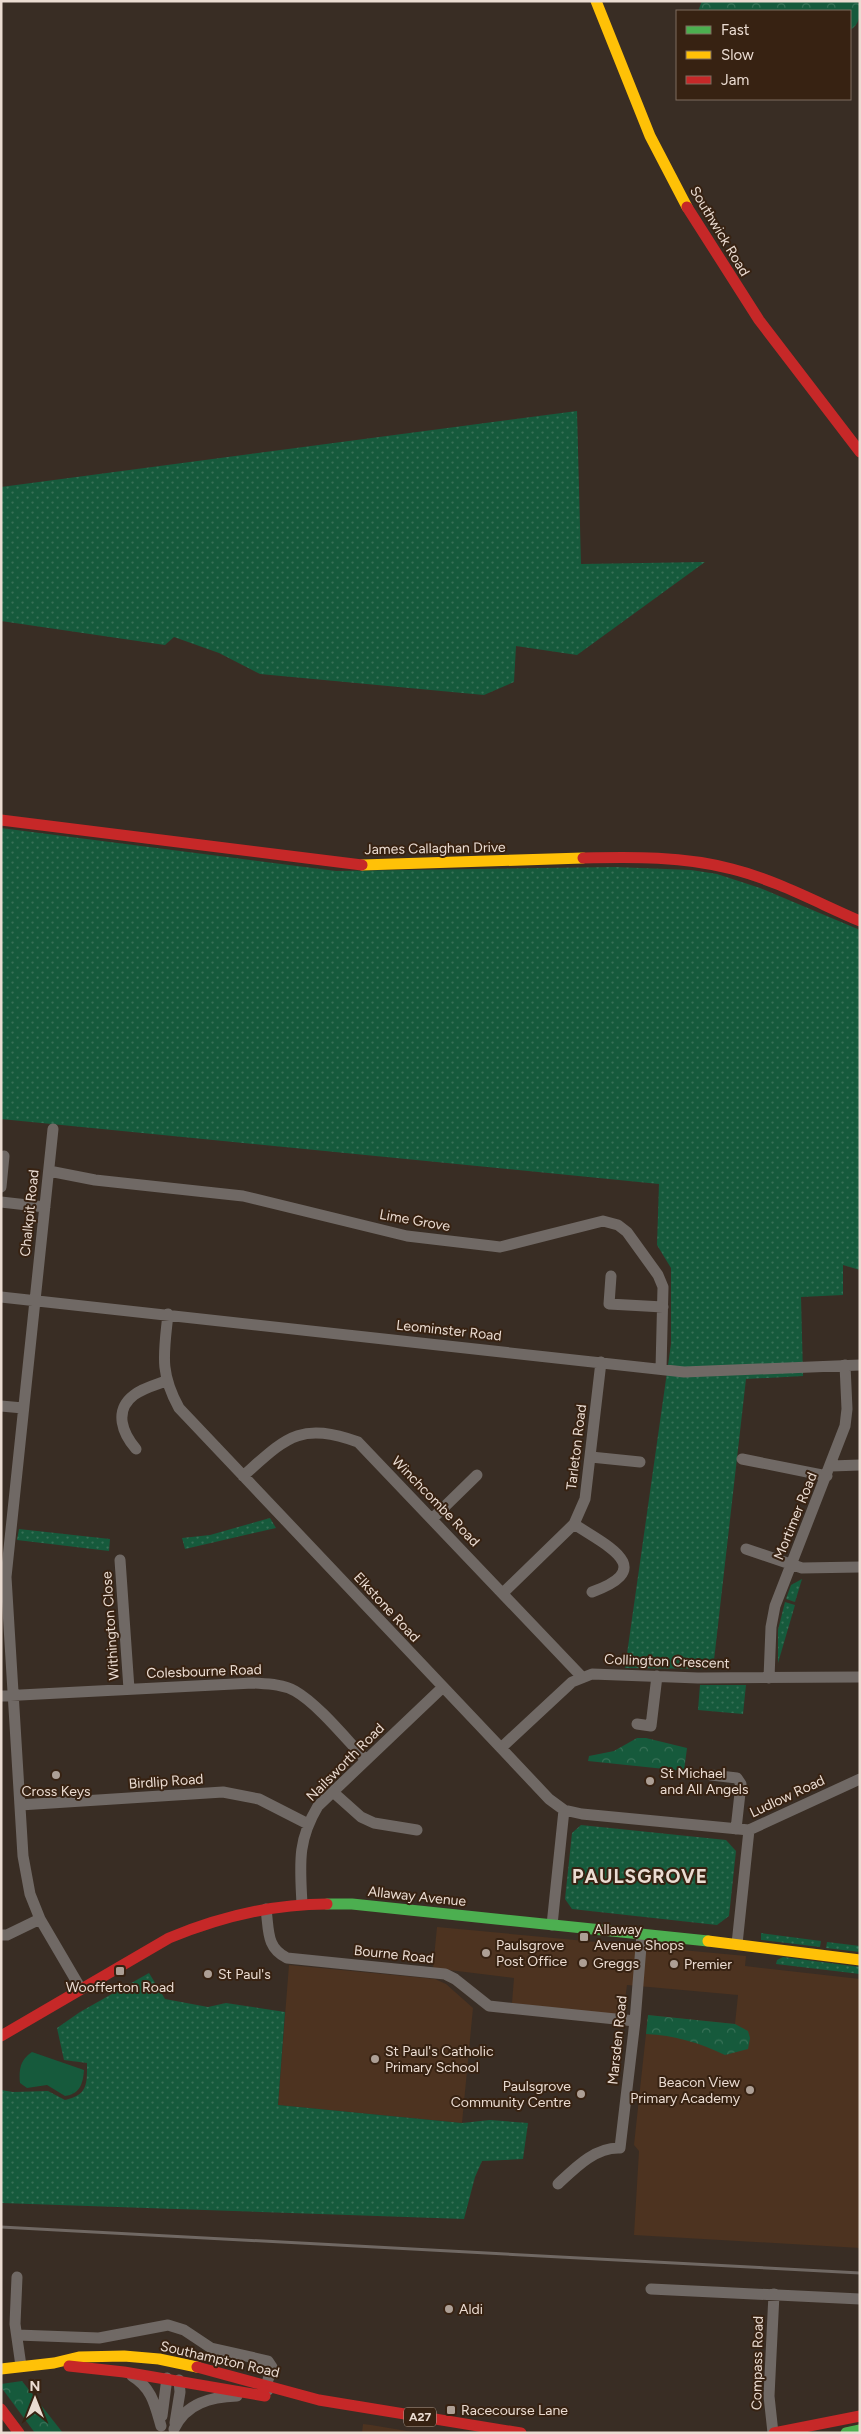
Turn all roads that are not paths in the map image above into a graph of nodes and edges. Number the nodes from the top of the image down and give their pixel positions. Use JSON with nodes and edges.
{"nodes":[{"id":1,"x":596,"y":1,"type":"edge"},
{"id":2,"x":860,"y":452,"type":"edge"},
{"id":3,"x":1,"y":820,"type":"edge"},
{"id":4,"x":860,"y":921,"type":"edge"},
{"id":5,"x":53,"y":1129,"type":"dead end"},
{"id":6,"x":4,"y":1156,"type":"dead end"},
{"id":7,"x":49,"y":1171,"type":"junction"},
{"id":8,"x":1,"y":1188,"type":"edge"},
{"id":9,"x":1,"y":1202,"type":"edge"},
{"id":10,"x":45,"y":1207,"type":"junction"},
{"id":11,"x":611,"y":1276,"type":"dead end"},
{"id":12,"x":1,"y":1297,"type":"edge"},
{"id":13,"x":35,"y":1300,"type":"junction"},
{"id":14,"x":663,"y":1308,"type":"junction"},
{"id":15,"x":168,"y":1314,"type":"junction"},
{"id":16,"x":601,"y":1362,"type":"junction"},
{"id":17,"x":860,"y":1365,"type":"edge"},
{"id":18,"x":845,"y":1366,"type":"junction"},
{"id":19,"x":661,"y":1369,"type":"junction"},
{"id":20,"x":166,"y":1381,"type":"junction"},
{"id":21,"x":1,"y":1406,"type":"edge"},
{"id":22,"x":23,"y":1408,"type":"junction"},
{"id":23,"x":136,"y":1449,"type":"dead end"},
{"id":24,"x":591,"y":1457,"type":"junction"},
{"id":25,"x":742,"y":1458,"type":"dead end"},
{"id":26,"x":640,"y":1462,"type":"dead end"},
{"id":27,"x":860,"y":1465,"type":"edge"},
{"id":28,"x":829,"y":1471,"type":"junction"},
{"id":29,"x":477,"y":1475,"type":"dead end"},
{"id":30,"x":243,"y":1476,"type":"junction"},
{"id":31,"x":432,"y":1518,"type":"junction"},
{"id":32,"x":574,"y":1524,"type":"junction"},
{"id":33,"x":5,"y":1539,"type":"edge"},
{"id":34,"x":746,"y":1549,"type":"dead end"},
{"id":35,"x":120,"y":1560,"type":"dead end"},
{"id":36,"x":793,"y":1563,"type":"junction"},
{"id":37,"x":860,"y":1567,"type":"edge"},
{"id":38,"x":592,"y":1592,"type":"dead end"},
{"id":39,"x":503,"y":1593,"type":"junction"},
{"id":40,"x":657,"y":1676,"type":"junction"},
{"id":41,"x":582,"y":1677,"type":"junction"},
{"id":42,"x":860,"y":1677,"type":"edge"},
{"id":43,"x":769,"y":1678,"type":"junction"},
{"id":44,"x":443,"y":1687,"type":"junction"},
{"id":45,"x":129,"y":1689,"type":"junction"},
{"id":46,"x":1,"y":1696,"type":"edge"},
{"id":47,"x":13,"y":1696,"type":"junction"},
{"id":48,"x":637,"y":1724,"type":"dead end"},
{"id":49,"x":501,"y":1748,"type":"junction"},
{"id":50,"x":366,"y":1760,"type":"junction"},
{"id":51,"x":711,"y":1775,"type":"dead end"},
{"id":52,"x":860,"y":1779,"type":"edge"},
{"id":53,"x":333,"y":1792,"type":"junction"},
{"id":54,"x":20,"y":1805,"type":"junction"},
{"id":55,"x":564,"y":1810,"type":"junction"},
{"id":56,"x":308,"y":1824,"type":"junction"},
{"id":57,"x":736,"y":1829,"type":"junction"},
{"id":58,"x":417,"y":1830,"type":"dead end"},
{"id":59,"x":749,"y":1830,"type":"junction"},
{"id":60,"x":302,"y":1904,"type":"junction"},
{"id":61,"x":266,"y":1909,"type":"junction"},
{"id":62,"x":40,"y":1919,"type":"junction"},
{"id":63,"x":552,"y":1925,"type":"junction"},
{"id":64,"x":642,"y":1934,"type":"junction"},
{"id":65,"x":1,"y":1935,"type":"edge"},
{"id":66,"x":736,"y":1944,"type":"junction"},
{"id":67,"x":860,"y":1960,"type":"edge"},
{"id":68,"x":81,"y":1989,"type":"junction"},
{"id":69,"x":635,"y":2021,"type":"junction"},
{"id":70,"x":1,"y":2036,"type":"edge"},
{"id":71,"x":558,"y":2184,"type":"dead end"},
{"id":72,"x":18,"y":2277,"type":"dead end"},
{"id":73,"x":651,"y":2289,"type":"dead end"},
{"id":74,"x":774,"y":2294,"type":"junction"},
{"id":75,"x":860,"y":2299,"type":"edge"},
{"id":76,"x":17,"y":2335,"type":"junction"},
{"id":77,"x":89,"y":2356,"type":"junction"},
{"id":78,"x":54,"y":2363,"type":"junction"},
{"id":79,"x":186,"y":2364,"type":"junction"},
{"id":80,"x":21,"y":2366,"type":"junction"},
{"id":81,"x":1,"y":2369,"type":"edge"},
{"id":82,"x":124,"y":2372,"type":"junction"},
{"id":83,"x":169,"y":2375,"type":"junction"},
{"id":84,"x":179,"y":2380,"type":"junction"},
{"id":85,"x":262,"y":2390,"type":"junction"},
{"id":86,"x":319,"y":2400,"type":"junction"},
{"id":87,"x":1,"y":2409,"type":"edge"},
{"id":88,"x":860,"y":2416,"type":"edge"},
{"id":89,"x":161,"y":2430,"type":"edge"},
{"id":90,"x":860,"y":2430,"type":"edge"},
{"id":91,"x":174,"y":2431,"type":"edge"},
{"id":92,"x":19,"y":2433,"type":"edge"},
{"id":93,"x":521,"y":2433,"type":"edge"},
{"id":94,"x":773,"y":2433,"type":"edge"},
{"id":95,"x":846,"y":2433,"type":"edge"}],
"edges":[{"from":1,"to":2,"type":"main road","name":"Southwick Road"},
{"from":3,"to":4,"type":"main road","name":"James Callaghan Drive"},
{"from":5,"to":7,"type":"street","name":"Chalkpit Road"},
{"from":6,"to":8,"type":"street"},
{"from":7,"to":10,"type":"street","name":"Chalkpit Road"},
{"from":7,"to":14,"type":"street","name":"Lime Grove"},
{"from":9,"to":10,"type":"street"},
{"from":10,"to":13,"type":"street","name":"Chalkpit Road"},
{"from":11,"to":14,"type":"street"},
{"from":12,"to":13,"type":"street","name":"Leominster Road"},
{"from":13,"to":15,"type":"street","name":"Leominster Road"},
{"from":13,"to":22,"type":"street"},
{"from":14,"to":19,"type":"street","name":"Lime Grove"},
{"from":15,"to":16,"type":"street","name":"Leominster Road"},
{"from":15,"to":20,"type":"street","name":"Elkstone Road"},
{"from":16,"to":19,"type":"street","name":"Leominster Road"},
{"from":16,"to":24,"type":"street","name":"Tarleton Road"},
{"from":17,"to":18,"type":"street","name":"Leominster Road"},
{"from":18,"to":19,"type":"street","name":"Leominster Road"},
{"from":18,"to":28,"type":"street","name":"Mortimer Road"},
{"from":20,"to":23,"type":"street"},
{"from":20,"to":30,"type":"street","name":"Elkstone Road"},
{"from":21,"to":22,"type":"street"},
{"from":22,"to":33,"type":"street"},
{"from":24,"to":26,"type":"street"},
{"from":24,"to":32,"type":"street","name":"Tarleton Road"},
{"from":25,"to":28,"type":"street"},
{"from":27,"to":28,"type":"street"},
{"from":28,"to":36,"type":"street","name":"Mortimer Road"},
{"from":29,"to":31,"type":"street"},
{"from":30,"to":31,"type":"street","name":"Winchcombe Road"},
{"from":30,"to":44,"type":"street","name":"Elkstone Road"},
{"from":31,"to":39,"type":"street","name":"Winchcombe Road"},
{"from":32,"to":38,"type":"street"},
{"from":32,"to":39,"type":"street","name":"Tarleton Road"},
{"from":33,"to":47,"type":"street"},
{"from":34,"to":36,"type":"street"},
{"from":35,"to":45,"type":"street","name":"Withington Close"},
{"from":36,"to":37,"type":"street"},
{"from":36,"to":43,"type":"street","name":"Mortimer Road"},
{"from":39,"to":41,"type":"street","name":"Winchcombe Road"},
{"from":40,"to":41,"type":"street","name":"Collington Crescent"},
{"from":40,"to":43,"type":"street","name":"Collington Crescent"},
{"from":40,"to":48,"type":"street"},
{"from":41,"to":49,"type":"street","name":"Collington Crescent"},
{"from":42,"to":43,"type":"street","name":"Collington Crescent"},
{"from":44,"to":49,"type":"street","name":"Elkstone Road"},
{"from":44,"to":50,"type":"street","name":"Nailsworth Road"},
{"from":45,"to":47,"type":"street","name":"Colesbourne Road"},
{"from":45,"to":50,"type":"street","name":"Colesbourne Road"},
{"from":46,"to":47,"type":"street","name":"Colesbourne Road"},
{"from":47,"to":54,"type":"street"},
{"from":49,"to":55,"type":"street","name":"Elkstone Road"},
{"from":50,"to":53,"type":"street","name":"Nailsworth Road"},
{"from":51,"to":57,"type":"street"},
{"from":52,"to":59,"type":"street","name":"Ludlow Road"},
{"from":53,"to":56,"type":"street","name":"Nailsworth Road"},
{"from":53,"to":58,"type":"street"},
{"from":54,"to":56,"type":"street","name":"Birdlip Road"},
{"from":54,"to":62,"type":"street"},
{"from":55,"to":57,"type":"street"},
{"from":55,"to":63,"type":"street"},
{"from":56,"to":60,"type":"street","name":"Nailsworth Road"},
{"from":57,"to":59,"type":"street"},
{"from":59,"to":66,"type":"street","name":"Ludlow Road"},
{"from":60,"to":61,"type":"main road","name":"Allaway Avenue"},
{"from":60,"to":63,"type":"main road","name":"Allaway Avenue"},
{"from":61,"to":68,"type":"main road","name":"Allaway Avenue"},
{"from":61,"to":69,"type":"street","name":"Bourne Road"},
{"from":62,"to":65,"type":"street"},
{"from":62,"to":68,"type":"street"},
{"from":63,"to":64,"type":"main road","name":"Allaway Avenue"},
{"from":64,"to":66,"type":"main road","name":"Allaway Avenue"},
{"from":64,"to":69,"type":"street","name":"Marsden Road"},
{"from":66,"to":67,"type":"main road","name":"Allaway Avenue"},
{"from":68,"to":70,"type":"main road","name":"Allaway Avenue"},
{"from":69,"to":71,"type":"street","name":"Marsden Road"},
{"from":72,"to":76,"type":"street"},
{"from":73,"to":74,"type":"street"},
{"from":74,"to":75,"type":"street"},
{"from":74,"to":94,"type":"street","name":"Compass Road"},
{"from":76,"to":80,"type":"street"},
{"from":76,"to":85,"type":"street"},
{"from":77,"to":78,"type":"main road","name":"Southampton Road","number":"A27"},
{"from":77,"to":79,"type":"main road","name":"Southampton Road","number":"A27"},
{"from":77,"to":83,"type":"main road"},
{"from":78,"to":80,"type":"main road","name":"Southampton Road","number":"A27"},
{"from":78,"to":82,"type":"main road","name":"Southampton Road","number":"A27"},
{"from":79,"to":83,"type":"main road"},
{"from":79,"to":85,"type":"main road","name":"Southampton Road","number":"A27"},
{"from":80,"to":81,"type":"main road","name":"Southampton Road","number":"A27"},
{"from":82,"to":83,"type":"main road","name":"Southampton Road","number":"A27"},
{"from":82,"to":89,"type":"street"},
{"from":83,"to":84,"type":"main road","name":"Southampton Road","number":"A27"},
{"from":83,"to":89,"type":"street"},
{"from":84,"to":85,"type":"main road","name":"Southampton Road","number":"A27"},
{"from":84,"to":91,"type":"street"},
{"from":85,"to":86,"type":"main road","name":"Southampton Road","number":"A27"},
{"from":85,"to":86,"type":"main road","name":"Southampton Road","number":"A27"},
{"from":85,"to":91,"type":"street"},
{"from":86,"to":93,"type":"main road","name":"Southampton Road","number":"A27"},
{"from":87,"to":92,"type":"main road"},
{"from":88,"to":94,"type":"main road"},
{"from":90,"to":95,"type":"main road"}]}
